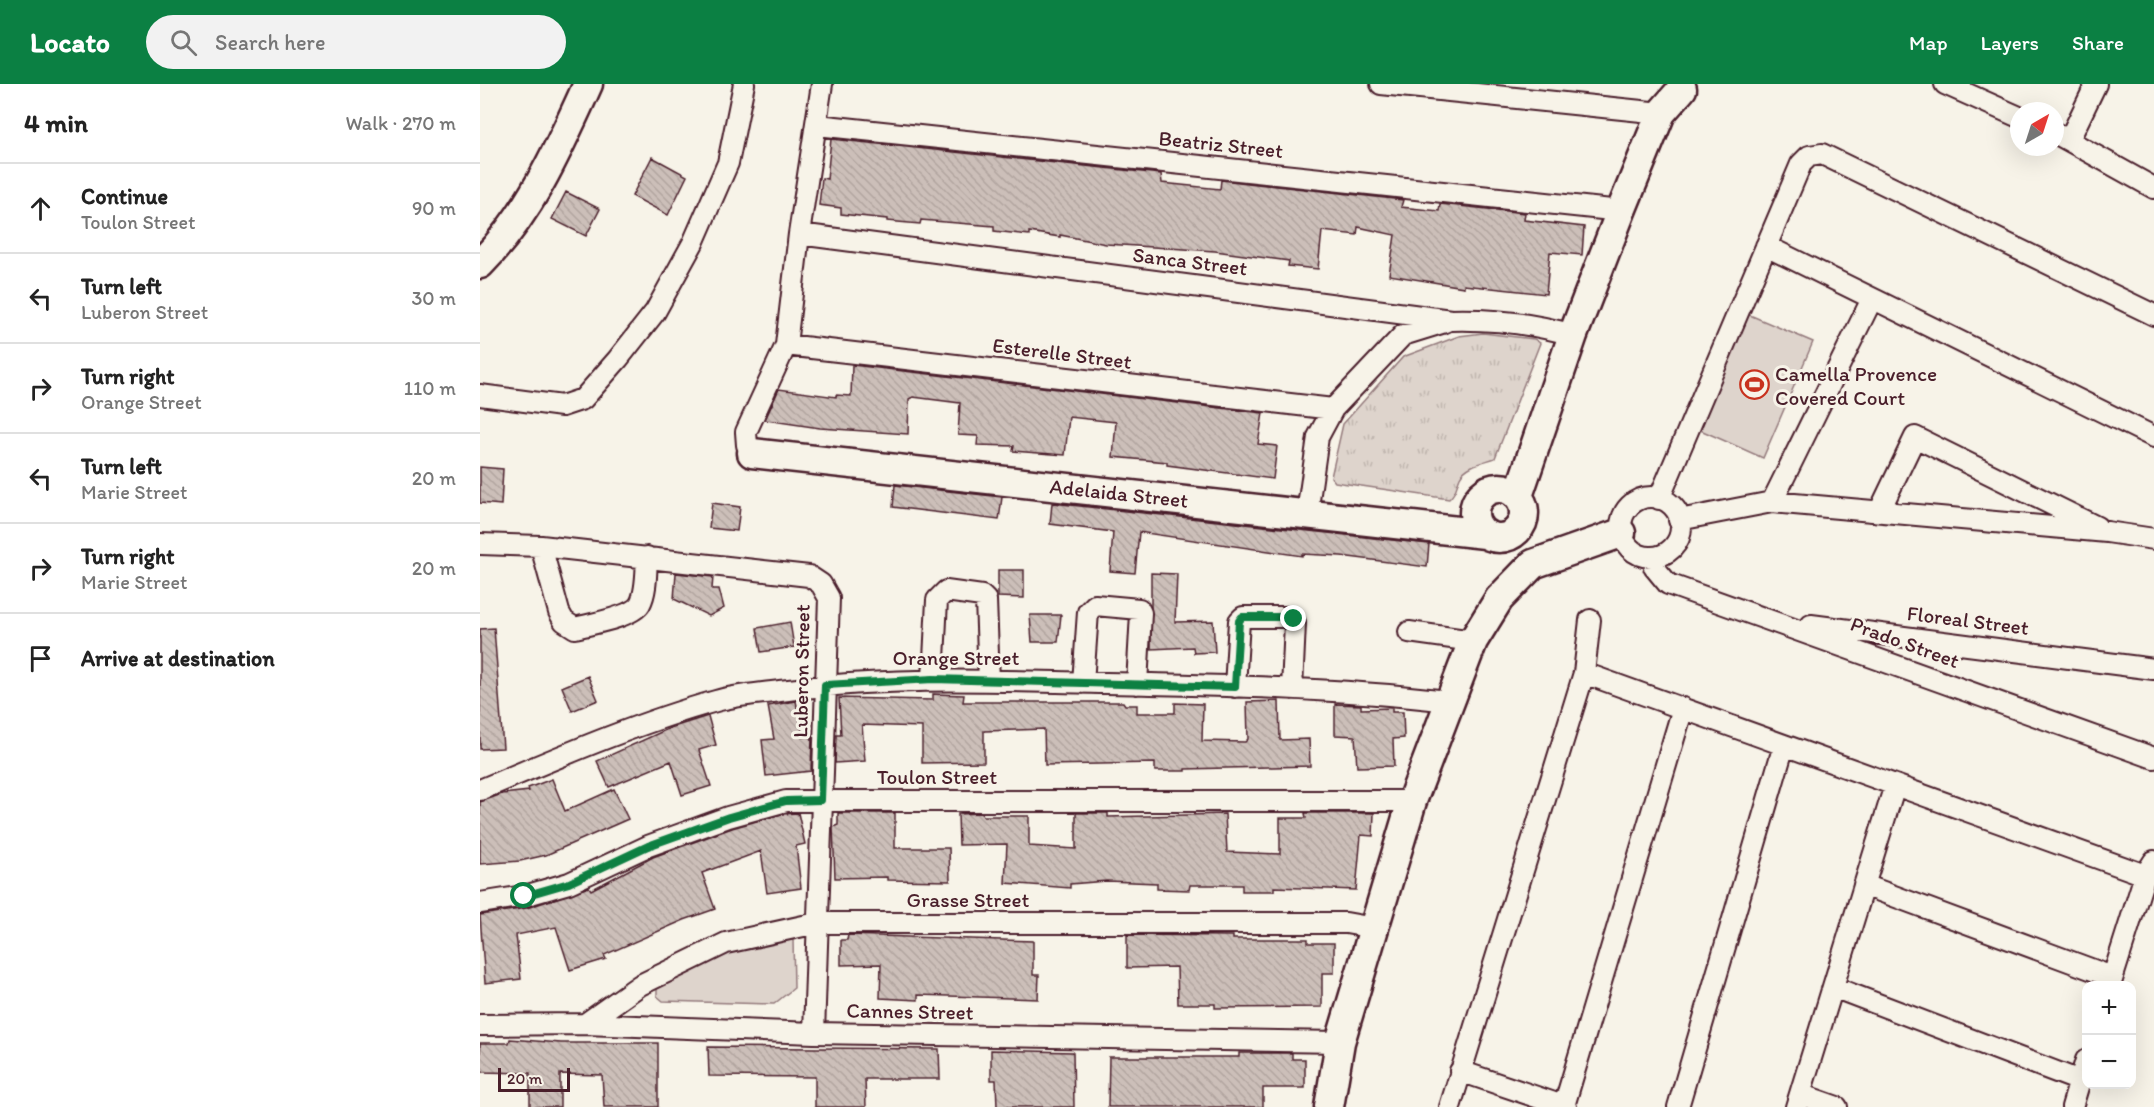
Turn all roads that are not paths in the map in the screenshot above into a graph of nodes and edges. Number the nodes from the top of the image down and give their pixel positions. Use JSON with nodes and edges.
{"nodes":[{"id":1,"x":588,"y":84,"type":"edge"},
{"id":2,"x":744,"y":84,"type":"edge"},
{"id":3,"x":822,"y":84,"type":"edge"},
{"id":4,"x":1381,"y":84,"type":"edge"},
{"id":5,"x":2096,"y":84,"type":"edge"},
{"id":6,"x":1681,"y":86,"type":"edge"},
{"id":7,"x":1956,"y":86,"type":"edge"},
{"id":8,"x":1661,"y":113,"type":"junction"},
{"id":9,"x":2010,"y":113,"type":"edge"},
{"id":10,"x":816,"y":125,"type":"junction"},
{"id":11,"x":2064,"y":133,"type":"edge"},
{"id":12,"x":2064,"y":137,"type":"edge"},
{"id":13,"x":2154,"y":188,"type":"edge"},
{"id":14,"x":1621,"y":212,"type":"junction"},
{"id":15,"x":799,"y":234,"type":"junction"},
{"id":16,"x":1766,"y":246,"type":"junction"},
{"id":17,"x":480,"y":264,"type":"edge"},
{"id":18,"x":1872,"y":299,"type":"junction"},
{"id":19,"x":2154,"y":315,"type":"edge"},
{"id":20,"x":1451,"y":320,"type":"junction"},
{"id":21,"x":1573,"y":335,"type":"junction"},
{"id":22,"x":786,"y":345,"type":"junction"},
{"id":23,"x":480,"y":395,"type":"edge"},
{"id":24,"x":1333,"y":409,"type":"junction"},
{"id":25,"x":2154,"y":437,"type":"edge"},
{"id":26,"x":752,"y":453,"type":"joint"},
{"id":27,"x":1518,"y":496,"type":"junction"},
{"id":28,"x":1659,"y":499,"type":"junction"},
{"id":29,"x":1772,"y":502,"type":"junction"},
{"id":30,"x":1880,"y":510,"type":"junction"},
{"id":31,"x":1307,"y":514,"type":"junction"},
{"id":32,"x":1679,"y":520,"type":"junction"},
{"id":33,"x":2107,"y":532,"type":"junction"},
{"id":34,"x":1621,"y":533,"type":"junction"},
{"id":35,"x":1498,"y":535,"type":"junction"},
{"id":36,"x":2154,"y":538,"type":"edge"},
{"id":37,"x":480,"y":544,"type":"edge"},
{"id":38,"x":541,"y":546,"type":"junction"},
{"id":39,"x":647,"y":557,"type":"junction"},
{"id":40,"x":1652,"y":557,"type":"junction"},
{"id":41,"x":1533,"y":564,"type":"junction"},
{"id":42,"x":1590,"y":620,"type":"dead end"},
{"id":43,"x":1775,"y":621,"type":"junction"},
{"id":44,"x":1409,"y":632,"type":"dead end"},
{"id":45,"x":1473,"y":641,"type":"junction"},
{"id":46,"x":2154,"y":669,"type":"edge"},
{"id":47,"x":1584,"y":673,"type":"junction"},
{"id":48,"x":933,"y":679,"type":"junction"},
{"id":49,"x":989,"y":681,"type":"junction"},
{"id":50,"x":1083,"y":683,"type":"junction"},
{"id":51,"x":1137,"y":684,"type":"junction"},
{"id":52,"x":825,"y":685,"type":"junction"},
{"id":53,"x":1235,"y":687,"type":"junction"},
{"id":54,"x":1292,"y":689,"type":"junction"},
{"id":55,"x":1448,"y":701,"type":"junction"},
{"id":56,"x":1683,"y":708,"type":"junction"},
{"id":57,"x":1784,"y":745,"type":"junction"},
{"id":58,"x":2154,"y":758,"type":"edge"},
{"id":59,"x":1895,"y":785,"type":"junction"},
{"id":60,"x":480,"y":790,"type":"edge"},
{"id":61,"x":821,"y":800,"type":"junction"},
{"id":62,"x":1412,"y":801,"type":"junction"},
{"id":63,"x":2149,"y":868,"type":"edge"},
{"id":64,"x":1864,"y":885,"type":"junction"},
{"id":65,"x":480,"y":903,"type":"edge"},
{"id":66,"x":817,"y":923,"type":"junction"},
{"id":67,"x":1374,"y":928,"type":"junction"},
{"id":68,"x":2111,"y":981,"type":"edge"},
{"id":69,"x":1833,"y":987,"type":"junction"},
{"id":70,"x":585,"y":1023,"type":"junction"},
{"id":71,"x":480,"y":1025,"type":"edge"},
{"id":72,"x":814,"y":1033,"type":"junction"},
{"id":73,"x":1340,"y":1042,"type":"junction"},
{"id":74,"x":1460,"y":1071,"type":"junction"},
{"id":75,"x":2082,"y":1074,"type":"edge"},
{"id":76,"x":2080,"y":1081,"type":"junction"},
{"id":77,"x":1798,"y":1101,"type":"edge"},
{"id":78,"x":1329,"y":1107,"type":"edge"},
{"id":79,"x":1450,"y":1107,"type":"edge"},
{"id":80,"x":1565,"y":1107,"type":"edge"},
{"id":81,"x":1678,"y":1107,"type":"edge"},
{"id":82,"x":1837,"y":1107,"type":"edge"},
{"id":83,"x":2072,"y":1107,"type":"edge"}],
"edges":[{"from":1,"to":17,"type":"street"},
{"from":2,"to":23,"type":"street"},
{"from":3,"to":10,"type":"street"},
{"from":4,"to":8,"type":"street"},
{"from":5,"to":11,"type":"street"},
{"from":6,"to":8,"type":"street"},
{"from":7,"to":9,"type":"street"},
{"from":8,"to":14,"type":"street"},
{"from":10,"to":14,"type":"street","name":"Beatriz Street"},
{"from":10,"to":15,"type":"street"},
{"from":12,"to":13,"type":"street"},
{"from":14,"to":21,"type":"street"},
{"from":15,"to":20,"type":"street","name":"Sanca Street"},
{"from":15,"to":22,"type":"street"},
{"from":16,"to":18,"type":"street"},
{"from":16,"to":19,"type":"street"},
{"from":16,"to":28,"type":"street"},
{"from":18,"to":25,"type":"street"},
{"from":18,"to":29,"type":"street"},
{"from":20,"to":21,"type":"street","name":"Sanca Street"},
{"from":20,"to":24,"type":"street"},
{"from":21,"to":27,"type":"street"},
{"from":22,"to":24,"type":"street","name":"Esterelle Street"},
{"from":22,"to":26,"type":"street"},
{"from":24,"to":31,"type":"street"},
{"from":26,"to":31,"type":"street","name":"Adelaida Street"},
{"from":27,"to":35,"type":"street"},
{"from":27,"to":35,"type":"street"},
{"from":28,"to":32,"type":"street"},
{"from":28,"to":34,"type":"street"},
{"from":29,"to":30,"type":"street"},
{"from":29,"to":32,"type":"street"},
{"from":30,"to":33,"type":"street"},
{"from":30,"to":33,"type":"street"},
{"from":31,"to":35,"type":"street","name":"Adelaida Street"},
{"from":32,"to":40,"type":"street"},
{"from":33,"to":36,"type":"street"},
{"from":34,"to":40,"type":"street"},
{"from":34,"to":41,"type":"street"},
{"from":35,"to":41,"type":"street"},
{"from":37,"to":38,"type":"street","name":"Luberon Street"},
{"from":38,"to":39,"type":"street","name":"Luberon Street"},
{"from":38,"to":39,"type":"street"},
{"from":39,"to":52,"type":"street","name":"Luberon Street"},
{"from":40,"to":43,"type":"street","name":"Prado Street"},
{"from":41,"to":45,"type":"street"},
{"from":42,"to":47,"type":"street"},
{"from":43,"to":46,"type":"street","name":"Floreal Street"},
{"from":43,"to":58,"type":"street","name":"Prado Street"},
{"from":44,"to":45,"type":"street"},
{"from":45,"to":55,"type":"street"},
{"from":47,"to":56,"type":"street"},
{"from":47,"to":74,"type":"street"},
{"from":48,"to":49,"type":"street","name":"Orange Street"},
{"from":48,"to":49,"type":"street"},
{"from":48,"to":52,"type":"street","name":"Orange Street"},
{"from":49,"to":50,"type":"street","name":"Orange Street"},
{"from":50,"to":51,"type":"street","name":"Orange Street"},
{"from":50,"to":51,"type":"street"},
{"from":51,"to":53,"type":"street","name":"Orange Street"},
{"from":52,"to":60,"type":"street","name":"Orange Street"},
{"from":52,"to":61,"type":"street","name":"Luberon Street"},
{"from":53,"to":54,"type":"street","name":"Orange Street"},
{"from":53,"to":54,"type":"street"},
{"from":54,"to":55,"type":"street","name":"Orange Street"},
{"from":55,"to":62,"type":"street"},
{"from":56,"to":57,"type":"street"},
{"from":56,"to":80,"type":"street"},
{"from":57,"to":59,"type":"street"},
{"from":57,"to":81,"type":"street"},
{"from":59,"to":63,"type":"street"},
{"from":59,"to":64,"type":"street"},
{"from":61,"to":62,"type":"street","name":"Toulon Street"},
{"from":61,"to":65,"type":"street","name":"Toulon Street"},
{"from":61,"to":66,"type":"street","name":"Luberon Street"},
{"from":62,"to":67,"type":"street"},
{"from":63,"to":68,"type":"street"},
{"from":64,"to":68,"type":"street"},
{"from":64,"to":69,"type":"street"},
{"from":66,"to":67,"type":"street","name":"Grasse Street"},
{"from":66,"to":70,"type":"street","name":"Grasse Street"},
{"from":66,"to":72,"type":"street","name":"Luberon Street"},
{"from":67,"to":73,"type":"street"},
{"from":69,"to":76,"type":"street"},
{"from":69,"to":77,"type":"street"},
{"from":70,"to":71,"type":"street","name":"Cannes Street"},
{"from":70,"to":72,"type":"street","name":"Cannes Street"},
{"from":72,"to":73,"type":"street","name":"Cannes Street"},
{"from":73,"to":78,"type":"street"},
{"from":74,"to":79,"type":"street"},
{"from":74,"to":80,"type":"street"},
{"from":75,"to":76,"type":"street"},
{"from":76,"to":83,"type":"street"},
{"from":77,"to":82,"type":"street"}]}
